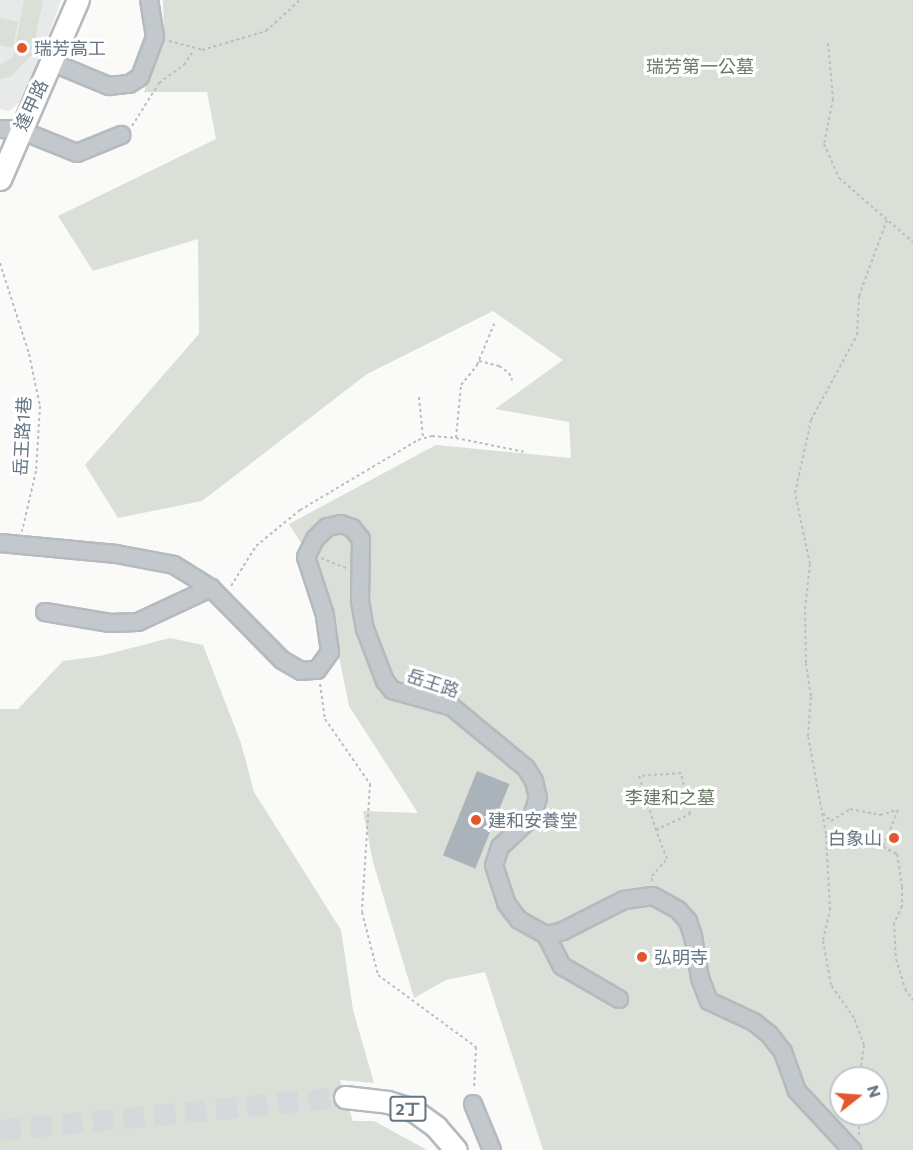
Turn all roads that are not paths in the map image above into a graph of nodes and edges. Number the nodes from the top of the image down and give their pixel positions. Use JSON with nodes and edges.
{"nodes":[{"id":1,"x":78,"y":0,"type":"edge"},
{"id":2,"x":149,"y":0,"type":"edge"},
{"id":3,"x":51,"y":62,"type":"junction"},
{"id":4,"x":10,"y":130,"type":"edge"},
{"id":5,"x":121,"y":135,"type":"road end"},
{"id":6,"x":0,"y":178,"type":"edge"},
{"id":7,"x":0,"y":543,"type":"edge"},
{"id":8,"x":216,"y":593,"type":"junction"},
{"id":9,"x":45,"y":612,"type":"dead end"},
{"id":10,"x":546,"y":935,"type":"junction"},
{"id":11,"x":619,"y":999,"type":"dead end"},
{"id":12,"x":345,"y":1097,"type":"tunnel mouth"},
{"id":13,"x":473,"y":1104,"type":"road end"},
{"id":14,"x":856,"y":1146,"type":"edge"},
{"id":15,"x":456,"y":1150,"type":"edge"},
{"id":16,"x":492,"y":1150,"type":"edge"}],
"edges":[{"from":1,"to":3,"type":"main road","name":"逢甲路"},
{"from":2,"to":3,"type":"street"},
{"from":3,"to":4,"type":"main road","name":"逢甲路"},
{"from":4,"to":5,"type":"street"},
{"from":4,"to":6,"type":"main road","name":"逢甲路"},
{"from":7,"to":8,"type":"street"},
{"from":8,"to":9,"type":"street"},
{"from":8,"to":10,"type":"street","name":"岳王路"},
{"from":10,"to":11,"type":"street"},
{"from":10,"to":14,"type":"street"},
{"from":12,"to":15,"type":"main road","number":"2丁"},
{"from":13,"to":16,"type":"street"}]}
